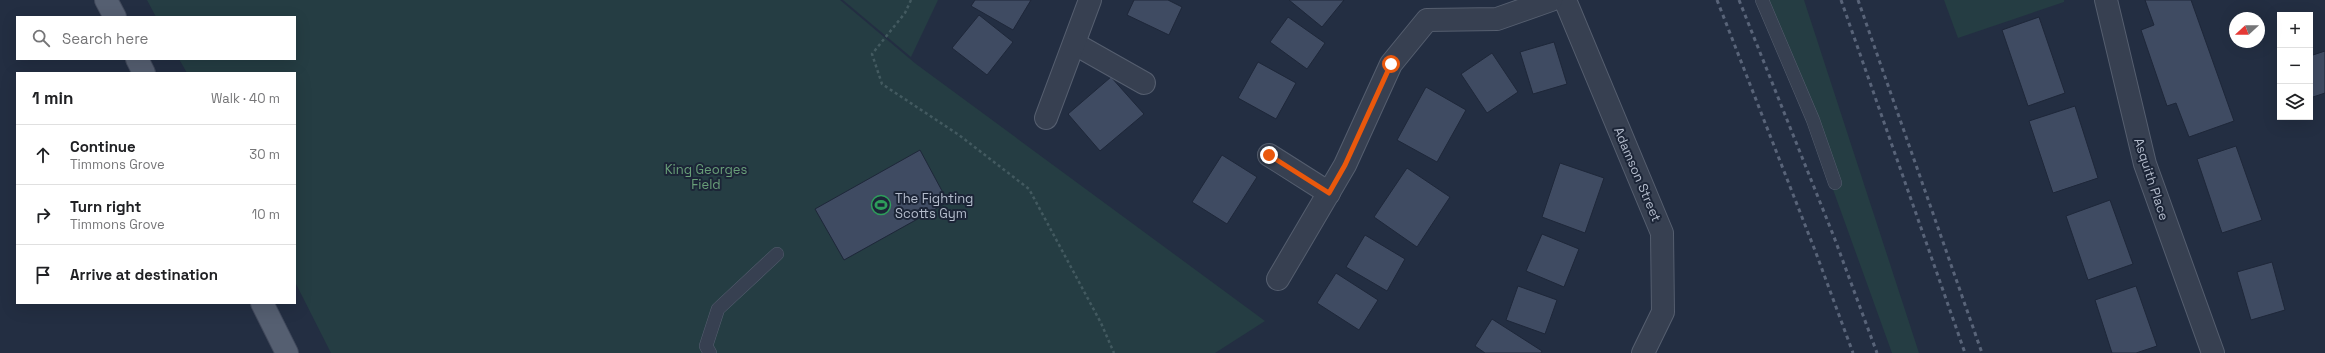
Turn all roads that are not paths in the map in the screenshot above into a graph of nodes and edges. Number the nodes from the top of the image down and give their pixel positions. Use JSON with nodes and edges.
{"nodes":[{"id":1,"x":106,"y":0,"type":"edge"},
{"id":2,"x":1090,"y":0,"type":"edge"},
{"id":3,"x":1552,"y":0,"type":"edge"},
{"id":4,"x":1565,"y":0,"type":"edge"},
{"id":5,"x":1762,"y":0,"type":"edge"},
{"id":6,"x":2106,"y":0,"type":"edge"},
{"id":7,"x":114,"y":16,"type":"edge"},
{"id":8,"x":1074,"y":44,"type":"junction"},
{"id":9,"x":138,"y":60,"type":"edge"},
{"id":10,"x":144,"y":72,"type":"edge"},
{"id":11,"x":1144,"y":83,"type":"dead end"},
{"id":12,"x":1046,"y":118,"type":"dead end"},
{"id":13,"x":1269,"y":155,"type":"dead end"},
{"id":14,"x":1835,"y":183,"type":"dead end"},
{"id":15,"x":1329,"y":193,"type":"junction"},
{"id":16,"x":777,"y":254,"type":"dead end"},
{"id":17,"x":1278,"y":279,"type":"dead end"},
{"id":18,"x":262,"y":304,"type":"edge"},
{"id":19,"x":287,"y":353,"type":"edge"},
{"id":20,"x":710,"y":353,"type":"edge"},
{"id":21,"x":1643,"y":353,"type":"edge"},
{"id":22,"x":2213,"y":353,"type":"edge"}],
"edges":[{"from":1,"to":7,"type":"main road"},
{"from":2,"to":8,"type":"street"},
{"from":3,"to":15,"type":"street"},
{"from":4,"to":21,"type":"street","name":"Adamson Street"},
{"from":5,"to":14,"type":"lane"},
{"from":6,"to":22,"type":"street","name":"Asquith Place"},
{"from":8,"to":11,"type":"street"},
{"from":8,"to":12,"type":"street"},
{"from":9,"to":10,"type":"main road"},
{"from":13,"to":15,"type":"street"},
{"from":15,"to":17,"type":"street"},
{"from":16,"to":20,"type":"lane"},
{"from":18,"to":19,"type":"main road"}]}
